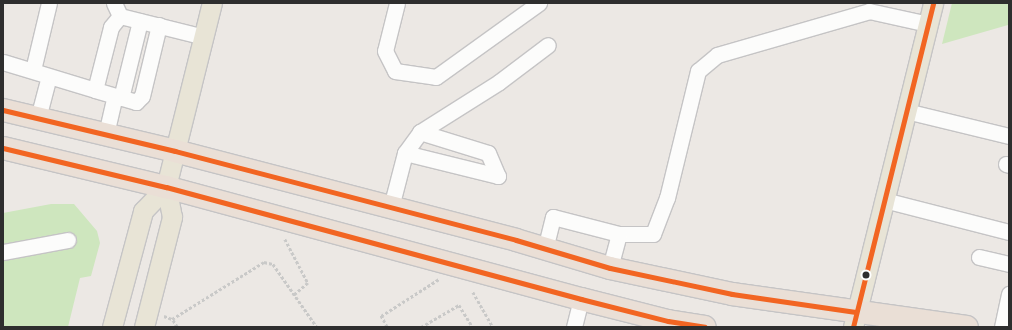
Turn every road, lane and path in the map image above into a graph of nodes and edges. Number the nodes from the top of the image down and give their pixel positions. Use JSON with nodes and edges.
{"nodes":[{"id":1,"x":49,"y":3,"type":"edge"},
{"id":2,"x":212,"y":3,"type":"edge"},
{"id":3,"x":396,"y":3,"type":"edge"},
{"id":4,"x":539,"y":3,"type":"edge"},
{"id":5,"x":933,"y":3,"type":"edge"},
{"id":6,"x":117,"y":10,"type":"edge"},
{"id":7,"x":140,"y":21,"type":"junction"},
{"id":8,"x":928,"y":24,"type":"junction"},
{"id":9,"x":159,"y":25,"type":"junction"},
{"id":10,"x":204,"y":37,"type":"junction"},
{"id":11,"x":548,"y":45,"type":"dead end"},
{"id":12,"x":3,"y":62,"type":"edge"},
{"id":13,"x":33,"y":70,"type":"junction"},
{"id":14,"x":49,"y":76,"type":"junction"},
{"id":15,"x":95,"y":90,"type":"junction"},
{"id":16,"x":118,"y":97,"type":"junction"},
{"id":17,"x":3,"y":110,"type":"edge"},
{"id":18,"x":906,"y":111,"type":"junction"},
{"id":19,"x":38,"y":118,"type":"junction"},
{"id":20,"x":420,"y":132,"type":"junction"},
{"id":21,"x":106,"y":134,"type":"junction"},
{"id":22,"x":1009,"y":136,"type":"edge"},
{"id":23,"x":3,"y":148,"type":"edge"},
{"id":24,"x":175,"y":151,"type":"junction"},
{"id":25,"x":405,"y":153,"type":"junction"},
{"id":26,"x":166,"y":187,"type":"junction"},
{"id":27,"x":884,"y":200,"type":"junction"},
{"id":28,"x":391,"y":207,"type":"junction"},
{"id":29,"x":1009,"y":232,"type":"edge"},
{"id":30,"x":619,"y":234,"type":"junction"},
{"id":31,"x":285,"y":239,"type":"dead end"},
{"id":32,"x":68,"y":240,"type":"dead end"},
{"id":33,"x":545,"y":249,"type":"junction"},
{"id":34,"x":3,"y":252,"type":"edge"},
{"id":35,"x":979,"y":257,"type":"dead end"},
{"id":36,"x":1009,"y":264,"type":"edge"},
{"id":37,"x":610,"y":268,"type":"junction"},
{"id":38,"x":441,"y":278,"type":"dead end"},
{"id":39,"x":473,"y":292,"type":"dead end"},
{"id":40,"x":1009,"y":294,"type":"edge"},
{"id":41,"x":294,"y":295,"type":"junction"},
{"id":42,"x":581,"y":299,"type":"junction"},
{"id":43,"x":164,"y":316,"type":"dead end"},
{"id":44,"x":172,"y":319,"type":"junction"},
{"id":45,"x":854,"y":320,"type":"edge"},
{"id":46,"x":112,"y":327,"type":"edge"},
{"id":47,"x":144,"y":327,"type":"edge"},
{"id":48,"x":177,"y":327,"type":"edge"},
{"id":49,"x":317,"y":327,"type":"edge"},
{"id":50,"x":387,"y":327,"type":"edge"},
{"id":51,"x":421,"y":327,"type":"edge"},
{"id":52,"x":473,"y":327,"type":"edge"},
{"id":53,"x":493,"y":327,"type":"edge"},
{"id":54,"x":574,"y":327,"type":"edge"},
{"id":55,"x":705,"y":327,"type":"edge"},
{"id":56,"x":967,"y":327,"type":"edge"},
{"id":57,"x":1002,"y":327,"type":"edge"}],
"edges":[{"from":1,"to":13,"type":"street"},
{"from":2,"to":10,"type":"main road"},
{"from":3,"to":4,"type":"street"},
{"from":5,"to":8,"type":"main road"},
{"from":6,"to":7,"type":"street"},
{"from":6,"to":15,"type":"street"},
{"from":7,"to":9,"type":"street"},
{"from":7,"to":16,"type":"street"},
{"from":8,"to":18,"type":"main road"},
{"from":8,"to":30,"type":"street"},
{"from":9,"to":10,"type":"street"},
{"from":9,"to":16,"type":"street"},
{"from":10,"to":24,"type":"main road"},
{"from":11,"to":20,"type":"street"},
{"from":12,"to":13,"type":"street"},
{"from":13,"to":14,"type":"street"},
{"from":14,"to":15,"type":"street"},
{"from":14,"to":19,"type":"street"},
{"from":15,"to":16,"type":"street"},
{"from":16,"to":21,"type":"street"},
{"from":17,"to":19,"type":"highway"},
{"from":18,"to":22,"type":"street"},
{"from":18,"to":27,"type":"main road"},
{"from":19,"to":21,"type":"highway"},
{"from":20,"to":25,"type":"street"},
{"from":20,"to":25,"type":"street"},
{"from":21,"to":24,"type":"highway"},
{"from":23,"to":26,"type":"highway"},
{"from":24,"to":26,"type":"main road"},
{"from":24,"to":28,"type":"highway"},
{"from":25,"to":28,"type":"street"},
{"from":26,"to":42,"type":"highway"},
{"from":26,"to":46,"type":"main road"},
{"from":26,"to":47,"type":"main road"},
{"from":27,"to":29,"type":"street"},
{"from":27,"to":45,"type":"main road"},
{"from":28,"to":33,"type":"highway"},
{"from":30,"to":33,"type":"street"},
{"from":30,"to":37,"type":"street"},
{"from":31,"to":41,"type":"path"},
{"from":32,"to":34,"type":"street"},
{"from":33,"to":37,"type":"highway"},
{"from":35,"to":36,"type":"street"},
{"from":37,"to":45,"type":"highway"},
{"from":38,"to":50,"type":"path"},
{"from":39,"to":53,"type":"path"},
{"from":40,"to":57,"type":"street"},
{"from":41,"to":44,"type":"path"},
{"from":41,"to":49,"type":"path"},
{"from":42,"to":54,"type":"street"},
{"from":42,"to":55,"type":"highway"},
{"from":43,"to":44,"type":"path"},
{"from":44,"to":48,"type":"path"},
{"from":45,"to":56,"type":"highway"},
{"from":51,"to":52,"type":"path"}]}
